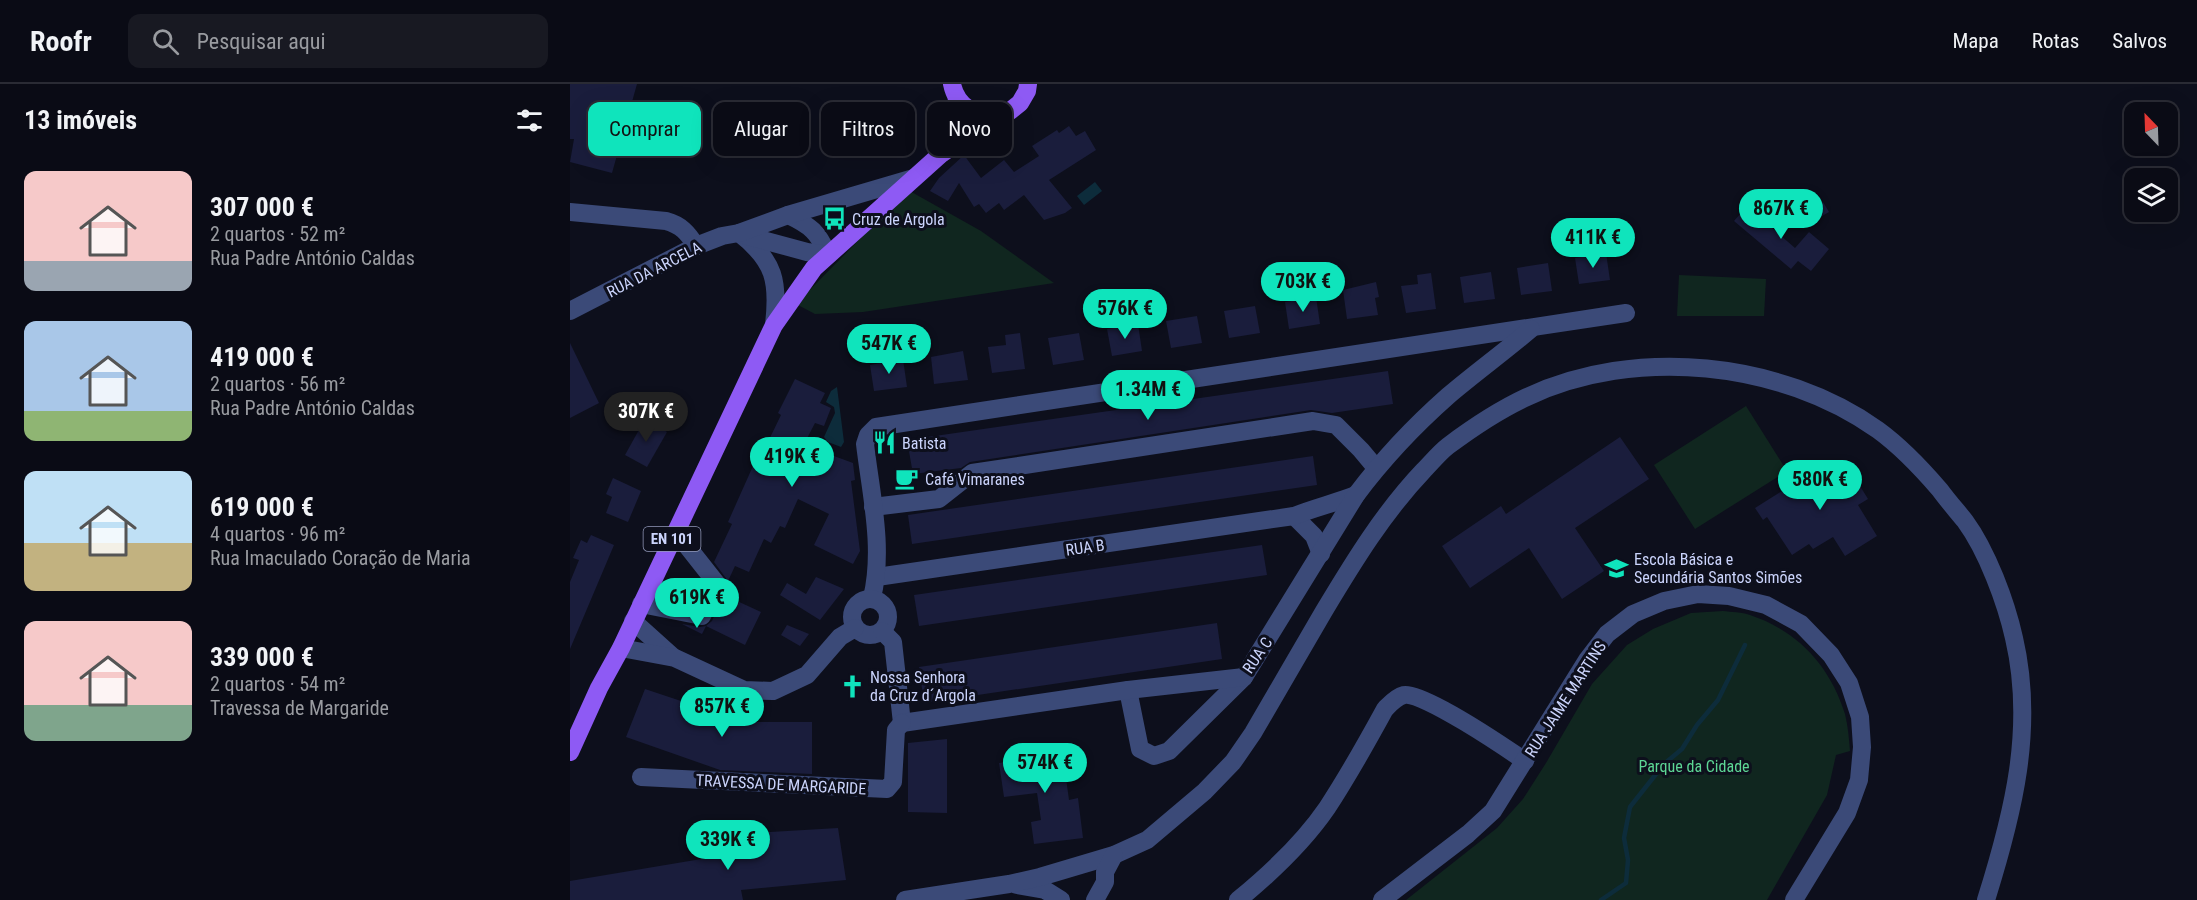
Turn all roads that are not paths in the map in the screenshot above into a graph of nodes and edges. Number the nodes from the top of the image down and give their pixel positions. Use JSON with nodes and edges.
{"nodes":[{"id":1,"x":1031,"y":86,"type":"edge"},
{"id":2,"x":1012,"y":108,"type":"edge"},
{"id":3,"x":939,"y":156,"type":"edge"},
{"id":4,"x":914,"y":178,"type":"junction"},
{"id":5,"x":570,"y":212,"type":"edge"},
{"id":6,"x":788,"y":215,"type":"junction"},
{"id":7,"x":740,"y":234,"type":"junction"},
{"id":8,"x":696,"y":246,"type":"junction"},
{"id":9,"x":828,"y":255,"type":"junction"},
{"id":10,"x":570,"y":311,"type":"edge"},
{"id":11,"x":1626,"y":313,"type":"dead end"},
{"id":12,"x":774,"y":325,"type":"junction"},
{"id":13,"x":1531,"y":329,"type":"junction"},
{"id":14,"x":1376,"y":468,"type":"junction"},
{"id":15,"x":1356,"y":495,"type":"junction"},
{"id":16,"x":873,"y":507,"type":"junction"},
{"id":17,"x":1294,"y":516,"type":"junction"},
{"id":18,"x":676,"y":532,"type":"junction"},
{"id":19,"x":1321,"y":554,"type":"junction"},
{"id":20,"x":877,"y":577,"type":"junction"},
{"id":21,"x":872,"y":598,"type":"junction"},
{"id":22,"x":637,"y":612,"type":"junction"},
{"id":23,"x":855,"y":628,"type":"junction"},
{"id":24,"x":882,"y":631,"type":"junction"},
{"id":25,"x":621,"y":648,"type":"junction"},
{"id":26,"x":675,"y":658,"type":"junction"},
{"id":27,"x":1244,"y":677,"type":"junction"},
{"id":28,"x":1128,"y":690,"type":"junction"},
{"id":29,"x":902,"y":723,"type":"junction"},
{"id":30,"x":570,"y":752,"type":"edge"},
{"id":31,"x":1525,"y":760,"type":"junction"},
{"id":32,"x":640,"y":777,"type":"dead end"},
{"id":33,"x":1100,"y":867,"type":"junction"},
{"id":34,"x":1062,"y":871,"type":"junction"},
{"id":35,"x":1009,"y":884,"type":"junction"},
{"id":36,"x":1099,"y":897,"type":"edge"},
{"id":37,"x":1059,"y":899,"type":"edge"},
{"id":38,"x":905,"y":900,"type":"edge"},
{"id":39,"x":1238,"y":900,"type":"edge"},
{"id":40,"x":1382,"y":900,"type":"edge"},
{"id":41,"x":1794,"y":900,"type":"edge"},
{"id":42,"x":1986,"y":900,"type":"edge"}],
"edges":[{"from":1,"to":2,"type":"main road","number":"EN 101"},
{"from":3,"to":4,"type":"main road","number":"EN 101"},
{"from":4,"to":6,"type":"street","name":"RUA DA ARCELA"},
{"from":4,"to":9,"type":"main road","number":"EN 101"},
{"from":5,"to":8,"type":"street"},
{"from":6,"to":7,"type":"street","name":"RUA DA ARCELA"},
{"from":6,"to":9,"type":"street"},
{"from":7,"to":8,"type":"street","name":"RUA DA ARCELA"},
{"from":7,"to":9,"type":"street"},
{"from":7,"to":12,"type":"street"},
{"from":8,"to":10,"type":"street","name":"RUA DA ARCELA"},
{"from":9,"to":12,"type":"main road","number":"EN 101"},
{"from":11,"to":13,"type":"street"},
{"from":12,"to":18,"type":"main road","number":"EN 101"},
{"from":13,"to":14,"type":"street","name":"RUA C"},
{"from":13,"to":16,"type":"street"},
{"from":14,"to":15,"type":"street","name":"RUA C"},
{"from":14,"to":16,"type":"street"},
{"from":15,"to":17,"type":"street","name":"RUA B"},
{"from":15,"to":19,"type":"street","name":"RUA C"},
{"from":16,"to":20,"type":"street"},
{"from":17,"to":19,"type":"street"},
{"from":17,"to":20,"type":"street","name":"RUA B"},
{"from":18,"to":22,"type":"main road","number":"EN 101"},
{"from":18,"to":22,"type":"street"},
{"from":19,"to":27,"type":"street","name":"RUA C"},
{"from":20,"to":21,"type":"street"},
{"from":21,"to":23,"type":"street"},
{"from":21,"to":24,"type":"street"},
{"from":22,"to":25,"type":"main road","number":"EN 101"},
{"from":22,"to":26,"type":"street"},
{"from":23,"to":24,"type":"street"},
{"from":23,"to":26,"type":"street"},
{"from":24,"to":29,"type":"street"},
{"from":25,"to":26,"type":"street"},
{"from":25,"to":30,"type":"main road","number":"EN 101"},
{"from":27,"to":28,"type":"street","name":"RUA C"},
{"from":27,"to":28,"type":"street"},
{"from":28,"to":29,"type":"street","name":"RUA C"},
{"from":29,"to":32,"type":"street","name":"TRAVESSA DE MARGARIDE"},
{"from":31,"to":39,"type":"street"},
{"from":31,"to":40,"type":"street","name":"RUA JAIME MARTINS"},
{"from":31,"to":41,"type":"street","name":"RUA JAIME MARTINS"},
{"from":33,"to":34,"type":"street"},
{"from":33,"to":36,"type":"street"},
{"from":33,"to":42,"type":"street"},
{"from":34,"to":35,"type":"street"},
{"from":34,"to":37,"type":"street"},
{"from":35,"to":37,"type":"street"},
{"from":35,"to":38,"type":"street"}]}
